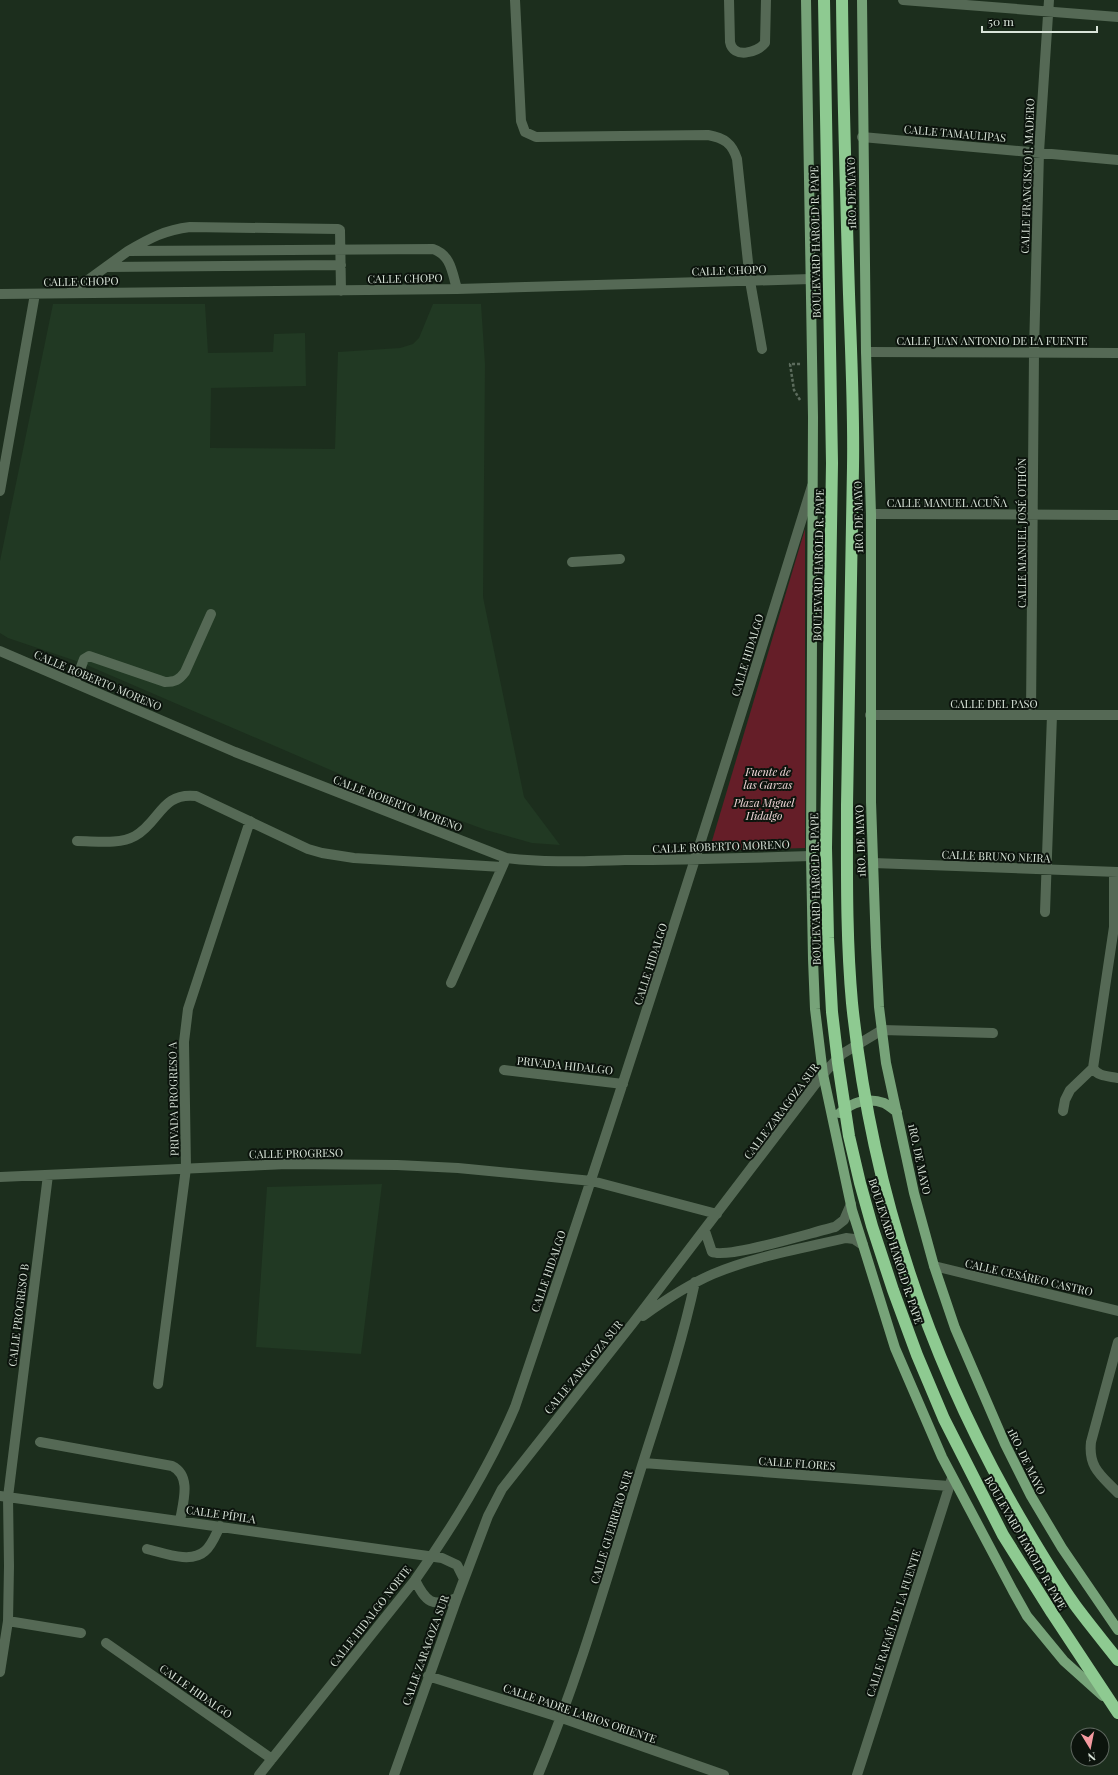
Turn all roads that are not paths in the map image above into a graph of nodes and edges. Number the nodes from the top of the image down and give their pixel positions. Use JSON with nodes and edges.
{"nodes":[{"id":1,"x":515,"y":0,"type":"edge"},
{"id":2,"x":729,"y":0,"type":"edge"},
{"id":3,"x":766,"y":0,"type":"edge"},
{"id":4,"x":806,"y":0,"type":"edge"},
{"id":5,"x":824,"y":0,"type":"edge"},
{"id":6,"x":842,"y":0,"type":"edge"},
{"id":7,"x":862,"y":0,"type":"edge"},
{"id":8,"x":903,"y":0,"type":"edge"},
{"id":9,"x":1049,"y":0,"type":"edge"},
{"id":10,"x":1048,"y":12,"type":"junction"},
{"id":11,"x":1118,"y":18,"type":"edge"},
{"id":12,"x":862,"y":137,"type":"junction"},
{"id":13,"x":1038,"y":152,"type":"junction"},
{"id":14,"x":1118,"y":160,"type":"edge"},
{"id":15,"x":340,"y":249,"type":"junction"},
{"id":16,"x":128,"y":251,"type":"junction"},
{"id":17,"x":341,"y":265,"type":"junction"},
{"id":18,"x":106,"y":266,"type":"junction"},
{"id":19,"x":811,"y":279,"type":"junction"},
{"id":20,"x":750,"y":281,"type":"junction"},
{"id":21,"x":457,"y":289,"type":"junction"},
{"id":22,"x":341,"y":290,"type":"junction"},
{"id":23,"x":70,"y":293,"type":"junction"},
{"id":24,"x":0,"y":294,"type":"edge"},
{"id":25,"x":35,"y":294,"type":"junction"},
{"id":26,"x":762,"y":349,"type":"dead end"},
{"id":27,"x":866,"y":352,"type":"junction"},
{"id":28,"x":1034,"y":352,"type":"junction"},
{"id":29,"x":1118,"y":353,"type":"edge"},
{"id":30,"x":812,"y":486,"type":"junction"},
{"id":31,"x":0,"y":491,"type":"edge"},
{"id":32,"x":871,"y":514,"type":"junction"},
{"id":33,"x":1034,"y":515,"type":"junction"},
{"id":34,"x":1118,"y":515,"type":"edge"},
{"id":35,"x":620,"y":559,"type":"dead end"},
{"id":36,"x":572,"y":562,"type":"dead end"},
{"id":37,"x":210,"y":614,"type":"dead end"},
{"id":38,"x":0,"y":651,"type":"edge"},
{"id":39,"x":75,"y":683,"type":"junction"},
{"id":40,"x":870,"y":715,"type":"junction"},
{"id":41,"x":1031,"y":715,"type":"junction"},
{"id":42,"x":1052,"y":715,"type":"junction"},
{"id":43,"x":1118,"y":715,"type":"edge"},
{"id":44,"x":250,"y":821,"type":"junction"},
{"id":45,"x":77,"y":841,"type":"dead end"},
{"id":46,"x":811,"y":856,"type":"junction"},
{"id":47,"x":506,"y":858,"type":"junction"},
{"id":48,"x":696,"y":860,"type":"junction"},
{"id":49,"x":873,"y":863,"type":"junction"},
{"id":50,"x":502,"y":868,"type":"junction"},
{"id":51,"x":1047,"y":870,"type":"junction"},
{"id":52,"x":1116,"y":872,"type":"edge"},
{"id":53,"x":1045,"y":912,"type":"dead end"},
{"id":54,"x":451,"y":983,"type":"dead end"},
{"id":55,"x":882,"y":1030,"type":"junction"},
{"id":56,"x":993,"y":1033,"type":"dead end"},
{"id":57,"x":1093,"y":1068,"type":"junction"},
{"id":58,"x":504,"y":1070,"type":"dead end"},
{"id":59,"x":823,"y":1074,"type":"junction"},
{"id":60,"x":1118,"y":1078,"type":"edge"},
{"id":61,"x":623,"y":1084,"type":"junction"},
{"id":62,"x":1064,"y":1111,"type":"dead end"},
{"id":63,"x":897,"y":1112,"type":"junction"},
{"id":64,"x":834,"y":1124,"type":"junction"},
{"id":65,"x":186,"y":1168,"type":"junction"},
{"id":66,"x":48,"y":1175,"type":"junction"},
{"id":67,"x":0,"y":1177,"type":"edge"},
{"id":68,"x":592,"y":1181,"type":"junction"},
{"id":69,"x":851,"y":1204,"type":"junction"},
{"id":70,"x":717,"y":1214,"type":"junction"},
{"id":71,"x":704,"y":1231,"type":"junction"},
{"id":72,"x":863,"y":1245,"type":"junction"},
{"id":73,"x":934,"y":1266,"type":"junction"},
{"id":74,"x":695,"y":1282,"type":"junction"},
{"id":75,"x":1118,"y":1311,"type":"edge"},
{"id":76,"x":633,"y":1323,"type":"junction"},
{"id":77,"x":1118,"y":1342,"type":"edge"},
{"id":78,"x":158,"y":1384,"type":"dead end"},
{"id":79,"x":40,"y":1442,"type":"dead end"},
{"id":80,"x":643,"y":1463,"type":"junction"},
{"id":81,"x":489,"y":1464,"type":"joint"},
{"id":82,"x":951,"y":1482,"type":"junction"},
{"id":83,"x":1118,"y":1493,"type":"edge"},
{"id":84,"x":4,"y":1496,"type":"edge"},
{"id":85,"x":180,"y":1521,"type":"junction"},
{"id":86,"x":220,"y":1526,"type":"junction"},
{"id":87,"x":147,"y":1549,"type":"dead end"},
{"id":88,"x":431,"y":1558,"type":"junction"},
{"id":89,"x":4,"y":1566,"type":"edge"},
{"id":90,"x":464,"y":1579,"type":"junction"},
{"id":91,"x":415,"y":1580,"type":"junction"},
{"id":92,"x":457,"y":1598,"type":"junction"},
{"id":93,"x":8,"y":1621,"type":"junction"},
{"id":94,"x":1118,"y":1630,"type":"edge"},
{"id":95,"x":81,"y":1633,"type":"dead end"},
{"id":96,"x":106,"y":1643,"type":"dead end"},
{"id":97,"x":1118,"y":1660,"type":"edge"},
{"id":98,"x":0,"y":1672,"type":"edge"},
{"id":99,"x":428,"y":1676,"type":"junction"},
{"id":100,"x":1108,"y":1700,"type":"junction"},
{"id":101,"x":1118,"y":1713,"type":"edge"},
{"id":102,"x":562,"y":1718,"type":"junction"},
{"id":103,"x":272,"y":1759,"type":"junction"},
{"id":104,"x":259,"y":1775,"type":"edge"},
{"id":105,"x":394,"y":1775,"type":"edge"},
{"id":106,"x":538,"y":1775,"type":"edge"},
{"id":107,"x":724,"y":1775,"type":"edge"},
{"id":108,"x":857,"y":1775,"type":"edge"}],
"edges":[{"from":1,"to":20,"type":"street"},
{"from":2,"to":3,"type":"street"},
{"from":4,"to":19,"type":"main road","name":"CALLE HIDALGO"},
{"from":5,"to":100,"type":"highway","name":"BOULEVARD HAROLD R. PAPE"},
{"from":6,"to":97,"type":"highway","name":"BOULEVARD HAROLD R. PAPE"},
{"from":7,"to":12,"type":"main road","name":"1RO. DE MAYO"},
{"from":8,"to":10,"type":"street"},
{"from":9,"to":10,"type":"street","name":"CALLE FRANCISCO I. MADERO"},
{"from":10,"to":11,"type":"street"},
{"from":10,"to":13,"type":"street","name":"CALLE FRANCISCO I. MADERO"},
{"from":12,"to":13,"type":"street","name":"CALLE TAMAULIPAS"},
{"from":12,"to":27,"type":"main road","name":"1RO. DE MAYO"},
{"from":13,"to":14,"type":"street","name":"CALLE TAMAULIPAS"},
{"from":13,"to":28,"type":"street","name":"CALLE FRANCISCO I. MADERO"},
{"from":15,"to":16,"type":"street"},
{"from":15,"to":16,"type":"street"},
{"from":15,"to":17,"type":"street"},
{"from":15,"to":21,"type":"street"},
{"from":16,"to":18,"type":"street"},
{"from":17,"to":18,"type":"street"},
{"from":17,"to":22,"type":"street"},
{"from":18,"to":23,"type":"street"},
{"from":19,"to":20,"type":"street","name":"CALLE CHOPO"},
{"from":19,"to":30,"type":"main road","name":"CALLE HIDALGO"},
{"from":20,"to":21,"type":"street","name":"CALLE CHOPO"},
{"from":20,"to":26,"type":"street"},
{"from":21,"to":22,"type":"street","name":"CALLE CHOPO"},
{"from":22,"to":23,"type":"street","name":"CALLE CHOPO"},
{"from":23,"to":25,"type":"street","name":"CALLE CHOPO"},
{"from":24,"to":25,"type":"street","name":"CALLE CHOPO"},
{"from":25,"to":31,"type":"street"},
{"from":27,"to":28,"type":"street","name":"CALLE JUAN ANTONIO DE LA FUENTE"},
{"from":27,"to":32,"type":"main road","name":"1RO. DE MAYO"},
{"from":28,"to":29,"type":"street","name":"CALLE JUAN ANTONIO DE LA FUENTE"},
{"from":28,"to":33,"type":"street","name":"CALLE MANUEL JOSÉ OTHÓN"},
{"from":30,"to":46,"type":"main road"},
{"from":30,"to":48,"type":"street","name":"CALLE HIDALGO"},
{"from":32,"to":33,"type":"street","name":"CALLE MANUEL ACUÑA"},
{"from":32,"to":40,"type":"main road","name":"1RO. DE MAYO"},
{"from":33,"to":34,"type":"street","name":"CALLE MANUEL ACUÑA"},
{"from":33,"to":41,"type":"street","name":"CALLE MANUEL JOSÉ OTHÓN"},
{"from":35,"to":36,"type":"street"},
{"from":37,"to":39,"type":"street"},
{"from":38,"to":39,"type":"street","name":"CALLE ROBERTO MORENO"},
{"from":39,"to":47,"type":"street","name":"CALLE ROBERTO MORENO"},
{"from":40,"to":41,"type":"street","name":"CALLE DEL PASO"},
{"from":40,"to":49,"type":"main road","name":"1RO. DE MAYO"},
{"from":41,"to":42,"type":"street","name":"CALLE DEL PASO"},
{"from":42,"to":43,"type":"street","name":"CALLE DEL PASO"},
{"from":42,"to":51,"type":"street"},
{"from":44,"to":45,"type":"street"},
{"from":44,"to":50,"type":"street"},
{"from":44,"to":65,"type":"street","name":"PRIVADA PROGRESO A"},
{"from":46,"to":48,"type":"street","name":"CALLE ROBERTO MORENO"},
{"from":46,"to":59,"type":"main road"},
{"from":47,"to":48,"type":"street","name":"CALLE ROBERTO MORENO"},
{"from":47,"to":50,"type":"street"},
{"from":48,"to":61,"type":"street","name":"CALLE HIDALGO"},
{"from":49,"to":51,"type":"street","name":"CALLE BRUNO NEIRA"},
{"from":49,"to":55,"type":"main road","name":"1RO. DE MAYO"},
{"from":50,"to":54,"type":"street"},
{"from":51,"to":52,"type":"street","name":"CALLE BRUNO NEIRA"},
{"from":51,"to":53,"type":"street"},
{"from":52,"to":57,"type":"street"},
{"from":55,"to":56,"type":"street"},
{"from":55,"to":59,"type":"street","name":"CALLE ZARAGOZA SUR"},
{"from":55,"to":63,"type":"main road","name":"1RO. DE MAYO"},
{"from":57,"to":60,"type":"street"},
{"from":57,"to":62,"type":"street"},
{"from":58,"to":61,"type":"street","name":"PRIVADA HIDALGO"},
{"from":59,"to":64,"type":"main road"},
{"from":59,"to":70,"type":"street","name":"CALLE ZARAGOZA SUR"},
{"from":61,"to":68,"type":"street","name":"CALLE HIDALGO"},
{"from":63,"to":64,"type":"main road"},
{"from":63,"to":73,"type":"main road","name":"1RO. DE MAYO"},
{"from":64,"to":69,"type":"main road"},
{"from":65,"to":66,"type":"street","name":"CALLE PROGRESO"},
{"from":65,"to":68,"type":"street","name":"CALLE PROGRESO"},
{"from":65,"to":78,"type":"street","name":"PRIVADA PROGRESO A"},
{"from":66,"to":67,"type":"street","name":"CALLE PROGRESO"},
{"from":66,"to":84,"type":"street","name":"CALLE PROGRESO B"},
{"from":68,"to":70,"type":"street","name":"CALLE PROGRESO"},
{"from":68,"to":81,"type":"street","name":"CALLE HIDALGO"},
{"from":69,"to":71,"type":"street"},
{"from":69,"to":72,"type":"main road"},
{"from":70,"to":71,"type":"street","name":"CALLE ZARAGOZA SUR"},
{"from":71,"to":76,"type":"street","name":"CALLE ZARAGOZA SUR"},
{"from":72,"to":74,"type":"street"},
{"from":72,"to":82,"type":"main road"},
{"from":73,"to":75,"type":"street","name":"CALLE CESÁREO CASTRO"},
{"from":73,"to":94,"type":"main road","name":"1RO. DE MAYO"},
{"from":74,"to":76,"type":"street"},
{"from":74,"to":80,"type":"street","name":"CALLE GUERRERO SUR"},
{"from":76,"to":90,"type":"street","name":"CALLE ZARAGOZA SUR"},
{"from":77,"to":83,"type":"street"},
{"from":79,"to":85,"type":"street"},
{"from":80,"to":82,"type":"street","name":"CALLE FLORES"},
{"from":80,"to":102,"type":"street","name":"CALLE GUERRERO SUR"},
{"from":81,"to":88,"type":"street","name":"CALLE HIDALGO NORTE"},
{"from":82,"to":100,"type":"main road"},
{"from":82,"to":108,"type":"street","name":"CALLE RAFAÉL DE LA FUENTE"},
{"from":84,"to":85,"type":"street","name":"CALLE PÍPILA"},
{"from":84,"to":89,"type":"street","name":"CALLE PROGRESO B"},
{"from":85,"to":86,"type":"street","name":"CALLE PÍPILA"},
{"from":86,"to":87,"type":"street"},
{"from":86,"to":88,"type":"street","name":"CALLE PÍPILA"},
{"from":88,"to":90,"type":"street"},
{"from":88,"to":91,"type":"street","name":"CALLE HIDALGO NORTE"},
{"from":89,"to":93,"type":"street","name":"CALLE PROGRESO B"},
{"from":90,"to":92,"type":"street","name":"CALLE ZARAGOZA SUR"},
{"from":91,"to":92,"type":"street"},
{"from":91,"to":103,"type":"street","name":"CALLE HIDALGO NORTE"},
{"from":92,"to":99,"type":"street","name":"CALLE ZARAGOZA SUR"},
{"from":93,"to":95,"type":"street"},
{"from":93,"to":98,"type":"street","name":"CALLE PROGRESO B"},
{"from":96,"to":103,"type":"street","name":"CALLE HIDALGO"},
{"from":99,"to":102,"type":"street","name":"CALLE PADRE LARIOS ORIENTE"},
{"from":99,"to":105,"type":"street","name":"CALLE ZARAGOZA SUR"},
{"from":100,"to":101,"type":"highway","name":"BOULEVARD HAROLD R. PAPE"},
{"from":102,"to":106,"type":"street","name":"CALLE GUERRERO SUR"},
{"from":102,"to":107,"type":"street","name":"CALLE PADRE LARIOS ORIENTE"},
{"from":103,"to":104,"type":"street","name":"CALLE HIDALGO NORTE"}]}
